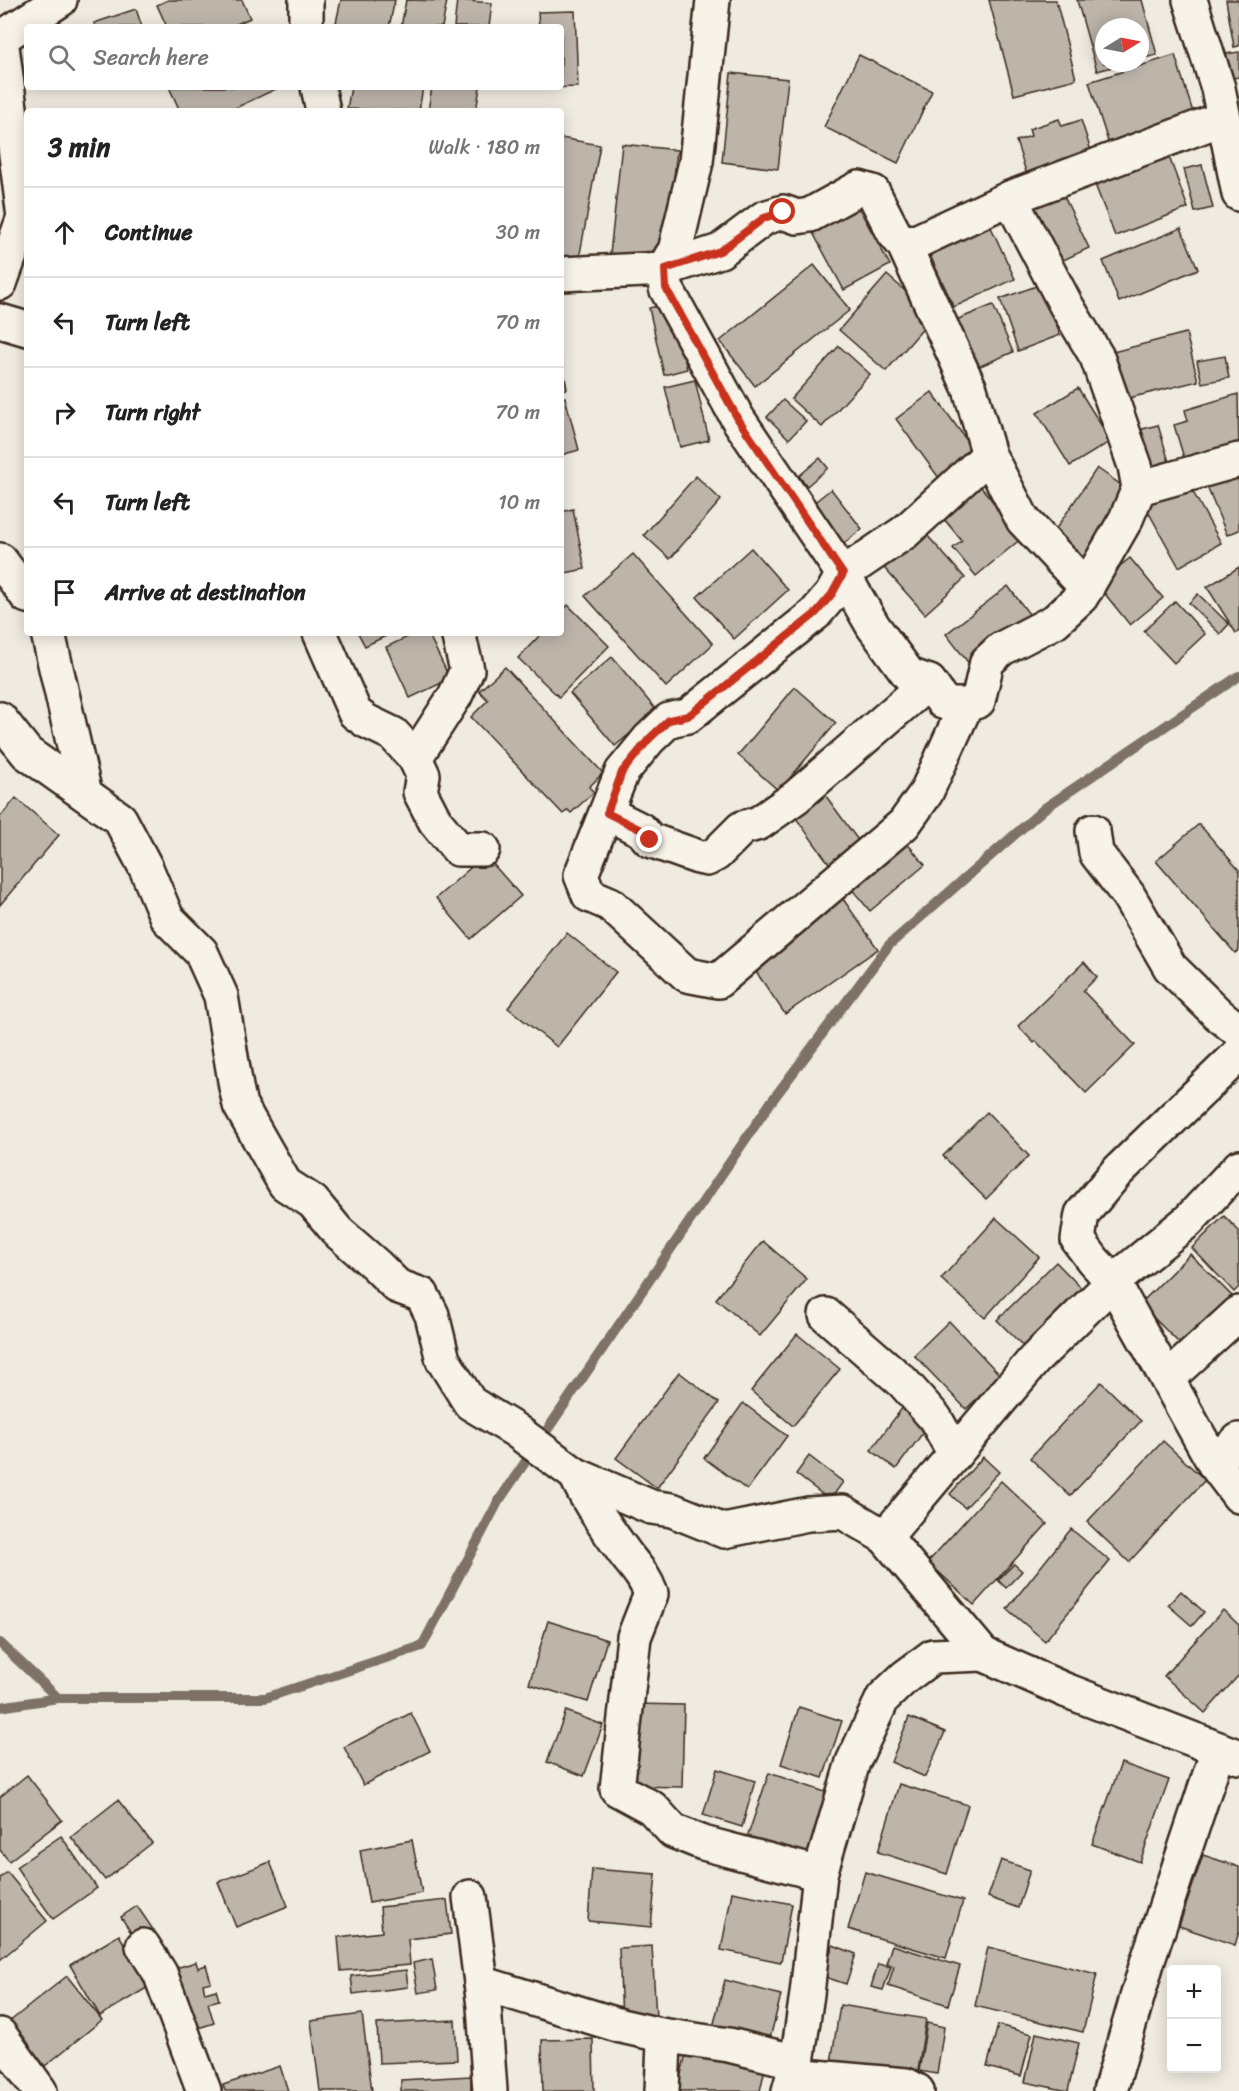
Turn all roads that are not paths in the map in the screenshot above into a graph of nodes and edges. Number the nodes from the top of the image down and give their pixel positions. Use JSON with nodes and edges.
{"nodes":[{"id":1,"x":60,"y":0,"type":"edge"},
{"id":2,"x":306,"y":0,"type":"edge"},
{"id":3,"x":713,"y":0,"type":"edge"},
{"id":4,"x":1190,"y":0,"type":"edge"},
{"id":5,"x":306,"y":24,"type":"edge"},
{"id":6,"x":0,"y":37,"type":"edge"},
{"id":7,"x":319,"y":90,"type":"edge"},
{"id":8,"x":322,"y":108,"type":"edge"},
{"id":9,"x":1224,"y":118,"type":"junction"},
{"id":10,"x":1239,"y":194,"type":"edge"},
{"id":11,"x":1010,"y":198,"type":"junction"},
{"id":12,"x":904,"y":245,"type":"junction"},
{"id":13,"x":665,"y":269,"type":"junction"},
{"id":14,"x":564,"y":274,"type":"edge"},
{"id":15,"x":0,"y":283,"type":"edge"},
{"id":16,"x":0,"y":321,"type":"edge"},
{"id":17,"x":24,"y":328,"type":"edge"},
{"id":18,"x":989,"y":455,"type":"junction"},
{"id":19,"x":1239,"y":460,"type":"edge"},
{"id":20,"x":1139,"y":488,"type":"junction"},
{"id":21,"x":0,"y":560,"type":"edge"},
{"id":22,"x":843,"y":574,"type":"junction"},
{"id":23,"x":1087,"y":588,"type":"junction"},
{"id":24,"x":24,"y":592,"type":"edge"},
{"id":25,"x":49,"y":636,"type":"edge"},
{"id":26,"x":321,"y":636,"type":"edge"},
{"id":27,"x":459,"y":636,"type":"edge"},
{"id":28,"x":929,"y":682,"type":"junction"},
{"id":29,"x":966,"y":705,"type":"junction"},
{"id":30,"x":0,"y":719,"type":"edge"},
{"id":31,"x":415,"y":758,"type":"junction"},
{"id":32,"x":85,"y":794,"type":"junction"},
{"id":33,"x":607,"y":813,"type":"junction"},
{"id":34,"x":1094,"y":831,"type":"dead end"},
{"id":35,"x":483,"y":849,"type":"dead end"},
{"id":36,"x":1239,"y":1030,"type":"edge"},
{"id":37,"x":1239,"y":1054,"type":"edge"},
{"id":38,"x":1239,"y":1167,"type":"edge"},
{"id":39,"x":1113,"y":1282,"type":"junction"},
{"id":40,"x":1239,"y":1313,"type":"edge"},
{"id":41,"x":826,"y":1315,"type":"dead end"},
{"id":42,"x":1167,"y":1379,"type":"junction"},
{"id":43,"x":1239,"y":1440,"type":"edge"},
{"id":44,"x":956,"y":1454,"type":"junction"},
{"id":45,"x":1214,"y":1463,"type":"junction"},
{"id":46,"x":576,"y":1475,"type":"junction"},
{"id":47,"x":1239,"y":1496,"type":"edge"},
{"id":48,"x":885,"y":1538,"type":"junction"},
{"id":49,"x":983,"y":1654,"type":"junction"},
{"id":50,"x":1228,"y":1754,"type":"edge"},
{"id":51,"x":819,"y":1874,"type":"junction"},
{"id":52,"x":470,"y":1897,"type":"dead end"},
{"id":53,"x":143,"y":1946,"type":"dead end"},
{"id":54,"x":481,"y":1983,"type":"junction"},
{"id":55,"x":0,"y":2035,"type":"edge"},
{"id":56,"x":661,"y":2035,"type":"junction"},
{"id":57,"x":793,"y":2076,"type":"edge"},
{"id":58,"x":40,"y":2091,"type":"edge"},
{"id":59,"x":204,"y":2091,"type":"edge"},
{"id":60,"x":490,"y":2091,"type":"edge"},
{"id":61,"x":662,"y":2091,"type":"edge"},
{"id":62,"x":917,"y":2091,"type":"edge"},
{"id":63,"x":1110,"y":2091,"type":"edge"}],
"edges":[{"from":1,"to":6,"type":"street"},
{"from":2,"to":5,"type":"street"},
{"from":3,"to":13,"type":"street"},
{"from":4,"to":9,"type":"street"},
{"from":6,"to":15,"type":"street"},
{"from":7,"to":8,"type":"street"},
{"from":9,"to":10,"type":"street"},
{"from":9,"to":11,"type":"street"},
{"from":11,"to":12,"type":"street"},
{"from":11,"to":20,"type":"street"},
{"from":12,"to":13,"type":"street"},
{"from":12,"to":18,"type":"street"},
{"from":13,"to":14,"type":"street"},
{"from":13,"to":22,"type":"street"},
{"from":16,"to":17,"type":"street"},
{"from":18,"to":22,"type":"street"},
{"from":18,"to":23,"type":"street"},
{"from":19,"to":20,"type":"street"},
{"from":20,"to":23,"type":"street"},
{"from":21,"to":24,"type":"street"},
{"from":22,"to":28,"type":"street"},
{"from":22,"to":33,"type":"street"},
{"from":23,"to":29,"type":"street"},
{"from":25,"to":32,"type":"street"},
{"from":26,"to":31,"type":"street"},
{"from":27,"to":31,"type":"street"},
{"from":28,"to":29,"type":"street"},
{"from":28,"to":33,"type":"street"},
{"from":29,"to":33,"type":"street"},
{"from":30,"to":32,"type":"street"},
{"from":31,"to":35,"type":"street"},
{"from":32,"to":46,"type":"street"},
{"from":34,"to":36,"type":"street"},
{"from":37,"to":39,"type":"street"},
{"from":38,"to":39,"type":"street"},
{"from":39,"to":42,"type":"street"},
{"from":39,"to":44,"type":"street"},
{"from":40,"to":42,"type":"street"},
{"from":41,"to":44,"type":"street"},
{"from":42,"to":45,"type":"street"},
{"from":43,"to":45,"type":"street"},
{"from":44,"to":48,"type":"street"},
{"from":45,"to":47,"type":"street"},
{"from":46,"to":48,"type":"street"},
{"from":46,"to":51,"type":"street"},
{"from":48,"to":49,"type":"street"},
{"from":49,"to":50,"type":"street"},
{"from":49,"to":51,"type":"street"},
{"from":50,"to":63,"type":"street"},
{"from":51,"to":57,"type":"street"},
{"from":52,"to":54,"type":"street"},
{"from":53,"to":59,"type":"street"},
{"from":54,"to":56,"type":"street"},
{"from":54,"to":60,"type":"street"},
{"from":55,"to":58,"type":"street"},
{"from":56,"to":57,"type":"street"},
{"from":56,"to":61,"type":"street"},
{"from":57,"to":62,"type":"street"}]}
